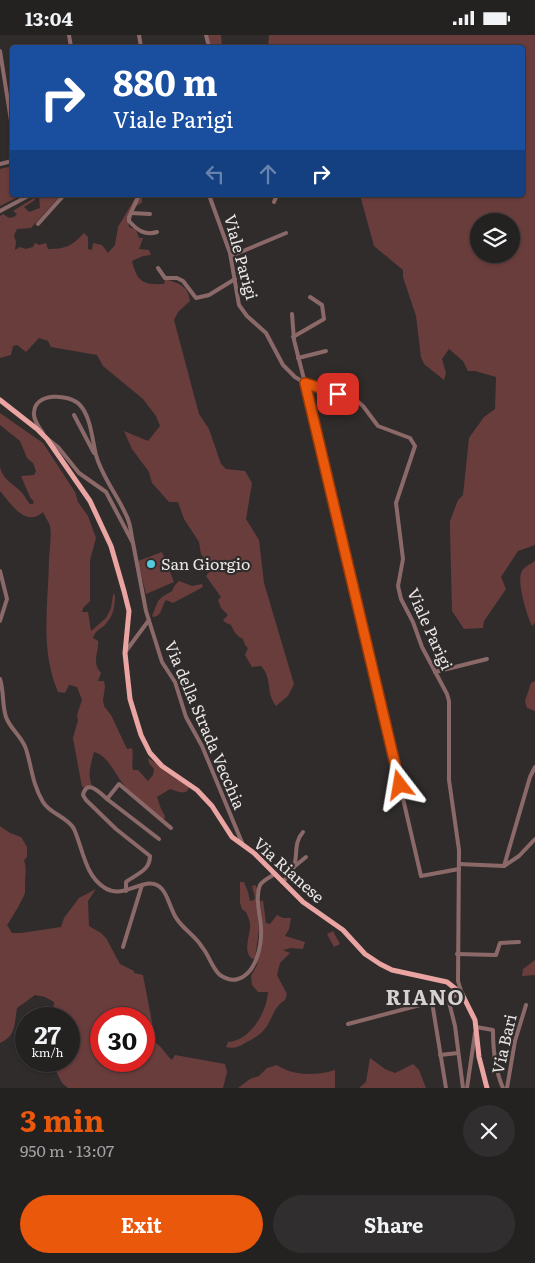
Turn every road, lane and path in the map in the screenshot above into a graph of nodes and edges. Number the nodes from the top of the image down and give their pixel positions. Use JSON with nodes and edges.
{"nodes":[{"id":1,"x":0,"y":51,"type":"edge"},
{"id":2,"x":10,"y":114,"type":"edge"},
{"id":3,"x":26,"y":197,"type":"edge"},
{"id":4,"x":62,"y":197,"type":"edge"},
{"id":5,"x":138,"y":197,"type":"edge"},
{"id":6,"x":210,"y":197,"type":"edge"},
{"id":7,"x":276,"y":197,"type":"edge"},
{"id":8,"x":274,"y":202,"type":"dead end"},
{"id":9,"x":0,"y":211,"type":"edge"},
{"id":10,"x":131,"y":213,"type":"junction"},
{"id":11,"x":150,"y":213,"type":"dead end"},
{"id":12,"x":38,"y":224,"type":"dead end"},
{"id":13,"x":157,"y":232,"type":"dead end"},
{"id":14,"x":286,"y":233,"type":"dead end"},
{"id":15,"x":231,"y":256,"type":"junction"},
{"id":16,"x":158,"y":268,"type":"dead end"},
{"id":17,"x":235,"y":279,"type":"junction"},
{"id":18,"x":310,"y":297,"type":"dead end"},
{"id":19,"x":292,"y":314,"type":"dead end"},
{"id":20,"x":293,"y":337,"type":"junction"},
{"id":21,"x":326,"y":351,"type":"dead end"},
{"id":22,"x":298,"y":358,"type":"junction"},
{"id":23,"x":305,"y":383,"type":"junction"},
{"id":24,"x":0,"y":400,"type":"edge"},
{"id":25,"x":74,"y":415,"type":"dead end"},
{"id":26,"x":47,"y":439,"type":"junction"},
{"id":27,"x":97,"y":457,"type":"junction"},
{"id":28,"x":133,"y":543,"type":"junction"},
{"id":29,"x":0,"y":571,"type":"edge"},
{"id":30,"x":149,"y":620,"type":"junction"},
{"id":31,"x":0,"y":621,"type":"edge"},
{"id":32,"x":125,"y":653,"type":"junction"},
{"id":33,"x":487,"y":659,"type":"dead end"},
{"id":34,"x":435,"y":672,"type":"junction"},
{"id":35,"x":0,"y":679,"type":"edge"},
{"id":36,"x":535,"y":767,"type":"edge"},
{"id":37,"x":107,"y":799,"type":"junction"},
{"id":38,"x":171,"y":828,"type":"dead end"},
{"id":39,"x":303,"y":832,"type":"dead end"},
{"id":40,"x":159,"y":839,"type":"dead end"},
{"id":41,"x":535,"y":839,"type":"edge"},
{"id":42,"x":243,"y":845,"type":"junction"},
{"id":43,"x":306,"y":857,"type":"dead end"},
{"id":44,"x":295,"y":866,"type":"junction"},
{"id":45,"x":504,"y":866,"type":"junction"},
{"id":46,"x":459,"y":867,"type":"junction"},
{"id":47,"x":275,"y":874,"type":"junction"},
{"id":48,"x":282,"y":882,"type":"junction"},
{"id":49,"x":142,"y":885,"type":"junction"},
{"id":50,"x":126,"y":891,"type":"junction"},
{"id":51,"x":519,"y":942,"type":"dead end"},
{"id":52,"x":124,"y":947,"type":"dead end"},
{"id":53,"x":457,"y":954,"type":"junction"},
{"id":54,"x":462,"y":994,"type":"junction"},
{"id":55,"x":448,"y":998,"type":"junction"},
{"id":56,"x":432,"y":1002,"type":"junction"},
{"id":57,"x":526,"y":1005,"type":"dead end"},
{"id":58,"x":348,"y":1024,"type":"dead end"},
{"id":59,"x":476,"y":1028,"type":"junction"},
{"id":60,"x":458,"y":1053,"type":"junction"},
{"id":61,"x":440,"y":1055,"type":"junction"},
{"id":62,"x":446,"y":1088,"type":"edge"},
{"id":63,"x":463,"y":1088,"type":"edge"},
{"id":64,"x":467,"y":1088,"type":"edge"},
{"id":65,"x":487,"y":1088,"type":"edge"},
{"id":66,"x":503,"y":1088,"type":"edge"},
{"id":67,"x":507,"y":1088,"type":"edge"}],
"edges":[{"from":1,"to":2,"type":"street"},
{"from":3,"to":9,"type":"street"},
{"from":4,"to":12,"type":"street"},
{"from":5,"to":10,"type":"street"},
{"from":6,"to":15,"type":"street","name":"Viale Parigi"},
{"from":7,"to":8,"type":"street"},
{"from":10,"to":11,"type":"street"},
{"from":10,"to":13,"type":"street"},
{"from":14,"to":15,"type":"street"},
{"from":15,"to":17,"type":"street","name":"Viale Parigi"},
{"from":16,"to":17,"type":"street"},
{"from":17,"to":23,"type":"street","name":"Viale Parigi"},
{"from":18,"to":20,"type":"street"},
{"from":19,"to":20,"type":"street"},
{"from":20,"to":22,"type":"street"},
{"from":21,"to":22,"type":"street"},
{"from":22,"to":23,"type":"street"},
{"from":23,"to":34,"type":"street","name":"Viale Parigi"},
{"from":23,"to":46,"type":"street"},
{"from":24,"to":26,"type":"main road","name":"Via Rianese"},
{"from":25,"to":27,"type":"street"},
{"from":26,"to":27,"type":"street","name":"Via della Strada Vecchia"},
{"from":26,"to":28,"type":"street","name":"Via della Strada Vecchia"},
{"from":26,"to":32,"type":"main road","name":"Via Rianese"},
{"from":27,"to":28,"type":"street"},
{"from":28,"to":30,"type":"street","name":"Via della Strada Vecchia"},
{"from":29,"to":31,"type":"street"},
{"from":30,"to":32,"type":"street"},
{"from":30,"to":42,"type":"street","name":"Via della Strada Vecchia"},
{"from":32,"to":42,"type":"main road","name":"Via Rianese"},
{"from":33,"to":34,"type":"street"},
{"from":34,"to":46,"type":"street","name":"Viale Parigi"},
{"from":35,"to":50,"type":"street"},
{"from":36,"to":45,"type":"street"},
{"from":37,"to":38,"type":"street"},
{"from":37,"to":40,"type":"street"},
{"from":37,"to":50,"type":"street"},
{"from":39,"to":44,"type":"street"},
{"from":41,"to":45,"type":"street"},
{"from":42,"to":47,"type":"main road","name":"Via Rianese"},
{"from":43,"to":44,"type":"street"},
{"from":44,"to":48,"type":"street"},
{"from":45,"to":46,"type":"street"},
{"from":46,"to":53,"type":"street","name":"Viale Parigi"},
{"from":47,"to":48,"type":"main road","name":"Via Rianese"},
{"from":47,"to":49,"type":"street"},
{"from":48,"to":54,"type":"main road","name":"Via Rianese"},
{"from":49,"to":50,"type":"street"},
{"from":49,"to":52,"type":"street"},
{"from":51,"to":53,"type":"street"},
{"from":53,"to":54,"type":"street","name":"Viale Parigi"},
{"from":54,"to":55,"type":"street"},
{"from":54,"to":59,"type":"main road"},
{"from":55,"to":56,"type":"street"},
{"from":55,"to":60,"type":"street"},
{"from":56,"to":58,"type":"street"},
{"from":56,"to":61,"type":"street"},
{"from":57,"to":67,"type":"street","name":"Via Bari"},
{"from":59,"to":64,"type":"street"},
{"from":59,"to":65,"type":"main road"},
{"from":59,"to":66,"type":"street"},
{"from":60,"to":61,"type":"street"},
{"from":60,"to":63,"type":"street"},
{"from":61,"to":62,"type":"street"}]}
